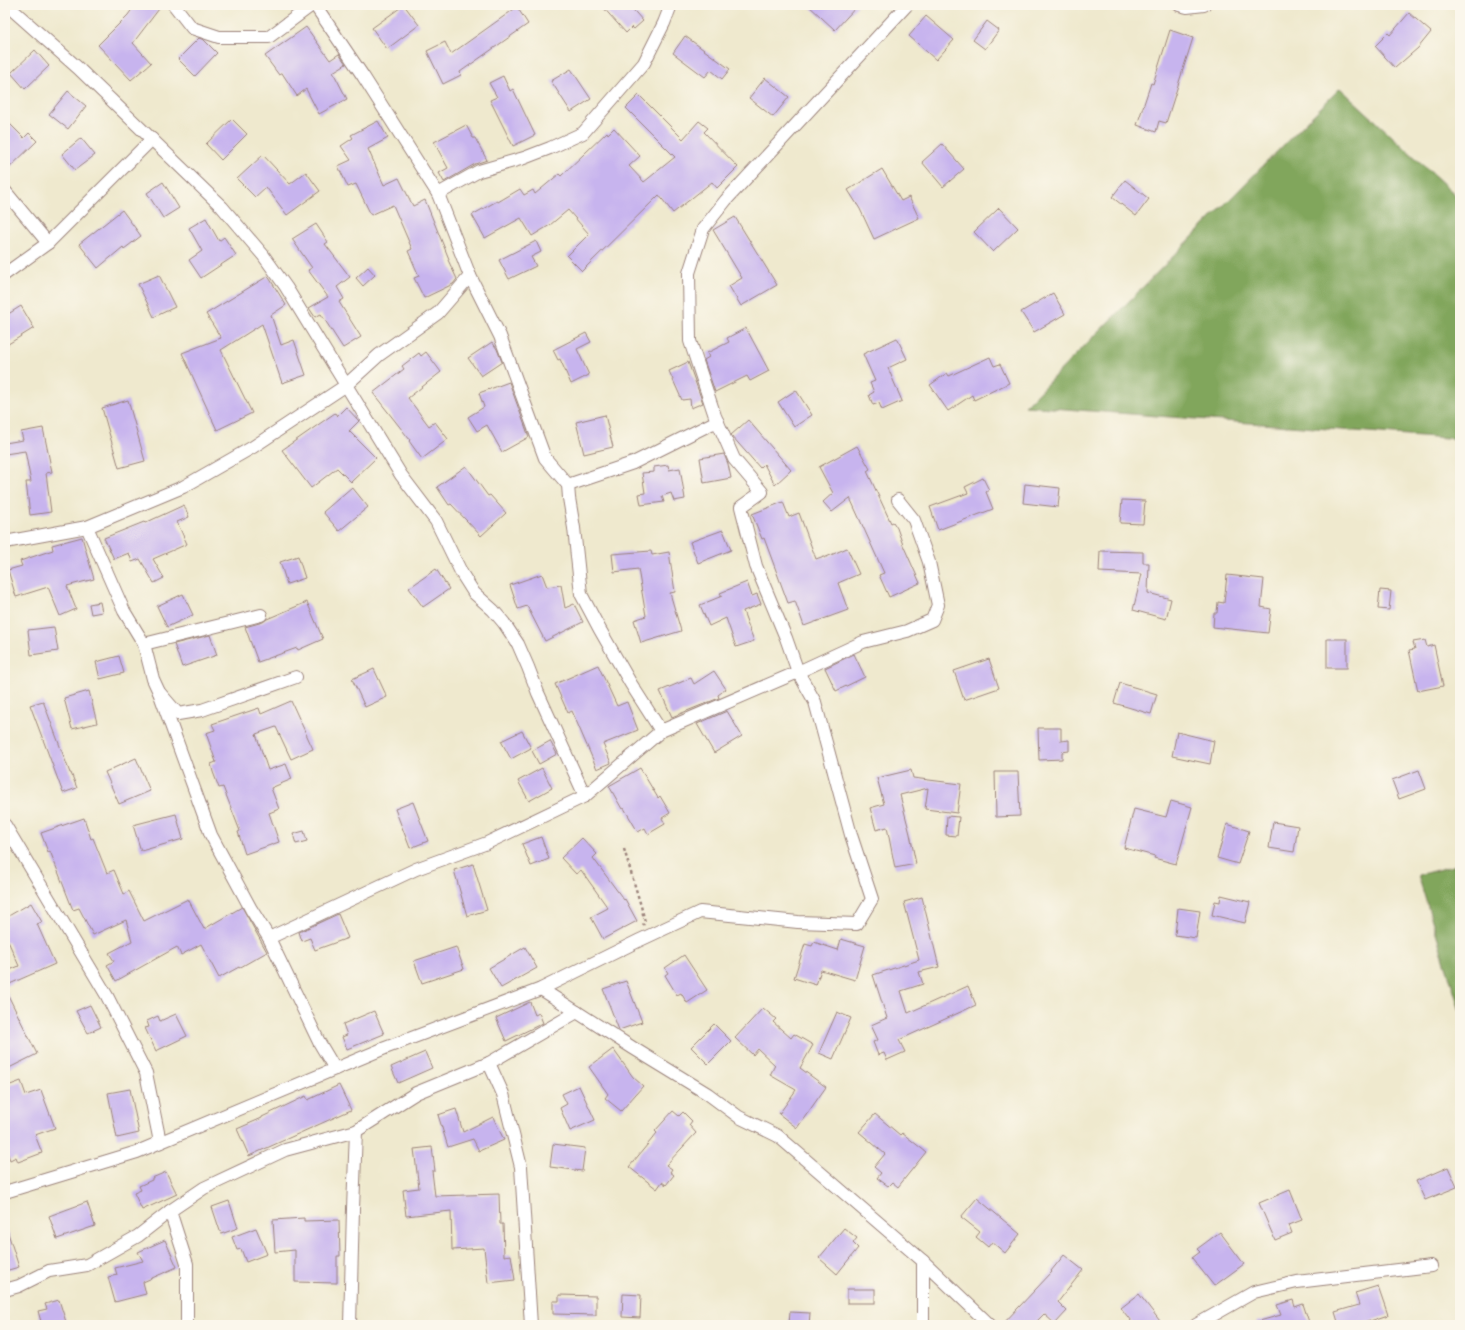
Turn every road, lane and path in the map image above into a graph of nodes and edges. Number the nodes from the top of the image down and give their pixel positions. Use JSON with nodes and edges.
{"nodes":[{"id":1,"x":7,"y":5,"type":"edge"},
{"id":2,"x":174,"y":5,"type":"edge"},
{"id":3,"x":314,"y":5,"type":"edge"},
{"id":4,"x":671,"y":5,"type":"edge"},
{"id":5,"x":907,"y":5,"type":"edge"},
{"id":6,"x":1179,"y":5,"type":"edge"},
{"id":7,"x":1204,"y":5,"type":"edge"},
{"id":8,"x":152,"y":139,"type":"junction"},
{"id":9,"x":5,"y":191,"type":"edge"},
{"id":10,"x":438,"y":194,"type":"junction"},
{"id":11,"x":48,"y":243,"type":"junction"},
{"id":12,"x":5,"y":274,"type":"edge"},
{"id":13,"x":470,"y":276,"type":"junction"},
{"id":14,"x":345,"y":386,"type":"junction"},
{"id":15,"x":718,"y":422,"type":"junction"},
{"id":16,"x":568,"y":485,"type":"junction"},
{"id":17,"x":898,"y":500,"type":"dead end"},
{"id":18,"x":87,"y":527,"type":"junction"},
{"id":19,"x":5,"y":542,"type":"edge"},
{"id":20,"x":261,"y":615,"type":"dead end"},
{"id":21,"x":144,"y":644,"type":"junction"},
{"id":22,"x":798,"y":672,"type":"junction"},
{"id":23,"x":296,"y":677,"type":"dead end"},
{"id":24,"x":159,"y":692,"type":"junction"},
{"id":25,"x":661,"y":731,"type":"junction"},
{"id":26,"x":585,"y":796,"type":"junction"},
{"id":27,"x":5,"y":825,"type":"edge"},
{"id":28,"x":624,"y":849,"type":"dead end"},
{"id":29,"x":269,"y":938,"type":"junction"},
{"id":30,"x":638,"y":941,"type":"junction"},
{"id":31,"x":541,"y":989,"type":"junction"},
{"id":32,"x":577,"y":1012,"type":"junction"},
{"id":33,"x":489,"y":1063,"type":"junction"},
{"id":34,"x":335,"y":1069,"type":"junction"},
{"id":35,"x":356,"y":1131,"type":"junction"},
{"id":36,"x":160,"y":1142,"type":"junction"},
{"id":37,"x":5,"y":1192,"type":"edge"},
{"id":38,"x":170,"y":1211,"type":"junction"},
{"id":39,"x":923,"y":1261,"type":"junction"},
{"id":40,"x":1431,"y":1266,"type":"dead end"},
{"id":41,"x":5,"y":1290,"type":"edge"},
{"id":42,"x":187,"y":1325,"type":"edge"},
{"id":43,"x":350,"y":1325,"type":"edge"},
{"id":44,"x":531,"y":1325,"type":"edge"},
{"id":45,"x":923,"y":1325,"type":"edge"},
{"id":46,"x":990,"y":1325,"type":"edge"},
{"id":47,"x":1196,"y":1325,"type":"edge"}],
"edges":[{"from":1,"to":8,"type":"street"},
{"from":2,"to":3,"type":"street"},
{"from":3,"to":10,"type":"street"},
{"from":4,"to":10,"type":"street"},
{"from":5,"to":15,"type":"street"},
{"from":6,"to":7,"type":"street"},
{"from":8,"to":11,"type":"street"},
{"from":8,"to":14,"type":"street"},
{"from":9,"to":11,"type":"street"},
{"from":10,"to":13,"type":"street"},
{"from":11,"to":12,"type":"street"},
{"from":13,"to":14,"type":"street"},
{"from":13,"to":16,"type":"street"},
{"from":14,"to":18,"type":"street"},
{"from":14,"to":26,"type":"street"},
{"from":15,"to":16,"type":"street"},
{"from":15,"to":22,"type":"street"},
{"from":16,"to":25,"type":"street"},
{"from":17,"to":22,"type":"street"},
{"from":18,"to":19,"type":"street"},
{"from":18,"to":21,"type":"street"},
{"from":20,"to":21,"type":"street"},
{"from":21,"to":24,"type":"street"},
{"from":22,"to":25,"type":"street"},
{"from":22,"to":30,"type":"street"},
{"from":23,"to":24,"type":"street"},
{"from":24,"to":29,"type":"street"},
{"from":25,"to":26,"type":"street"},
{"from":26,"to":29,"type":"street"},
{"from":27,"to":36,"type":"street"},
{"from":28,"to":30,"type":"path"},
{"from":29,"to":34,"type":"street"},
{"from":30,"to":31,"type":"street"},
{"from":31,"to":32,"type":"street"},
{"from":31,"to":34,"type":"street"},
{"from":32,"to":33,"type":"street"},
{"from":32,"to":39,"type":"street"},
{"from":33,"to":35,"type":"street"},
{"from":33,"to":44,"type":"street"},
{"from":34,"to":36,"type":"street"},
{"from":35,"to":38,"type":"street"},
{"from":35,"to":43,"type":"street"},
{"from":36,"to":37,"type":"street"},
{"from":38,"to":41,"type":"street"},
{"from":38,"to":42,"type":"street"},
{"from":39,"to":45,"type":"street"},
{"from":39,"to":46,"type":"street"},
{"from":40,"to":47,"type":"street"}]}
